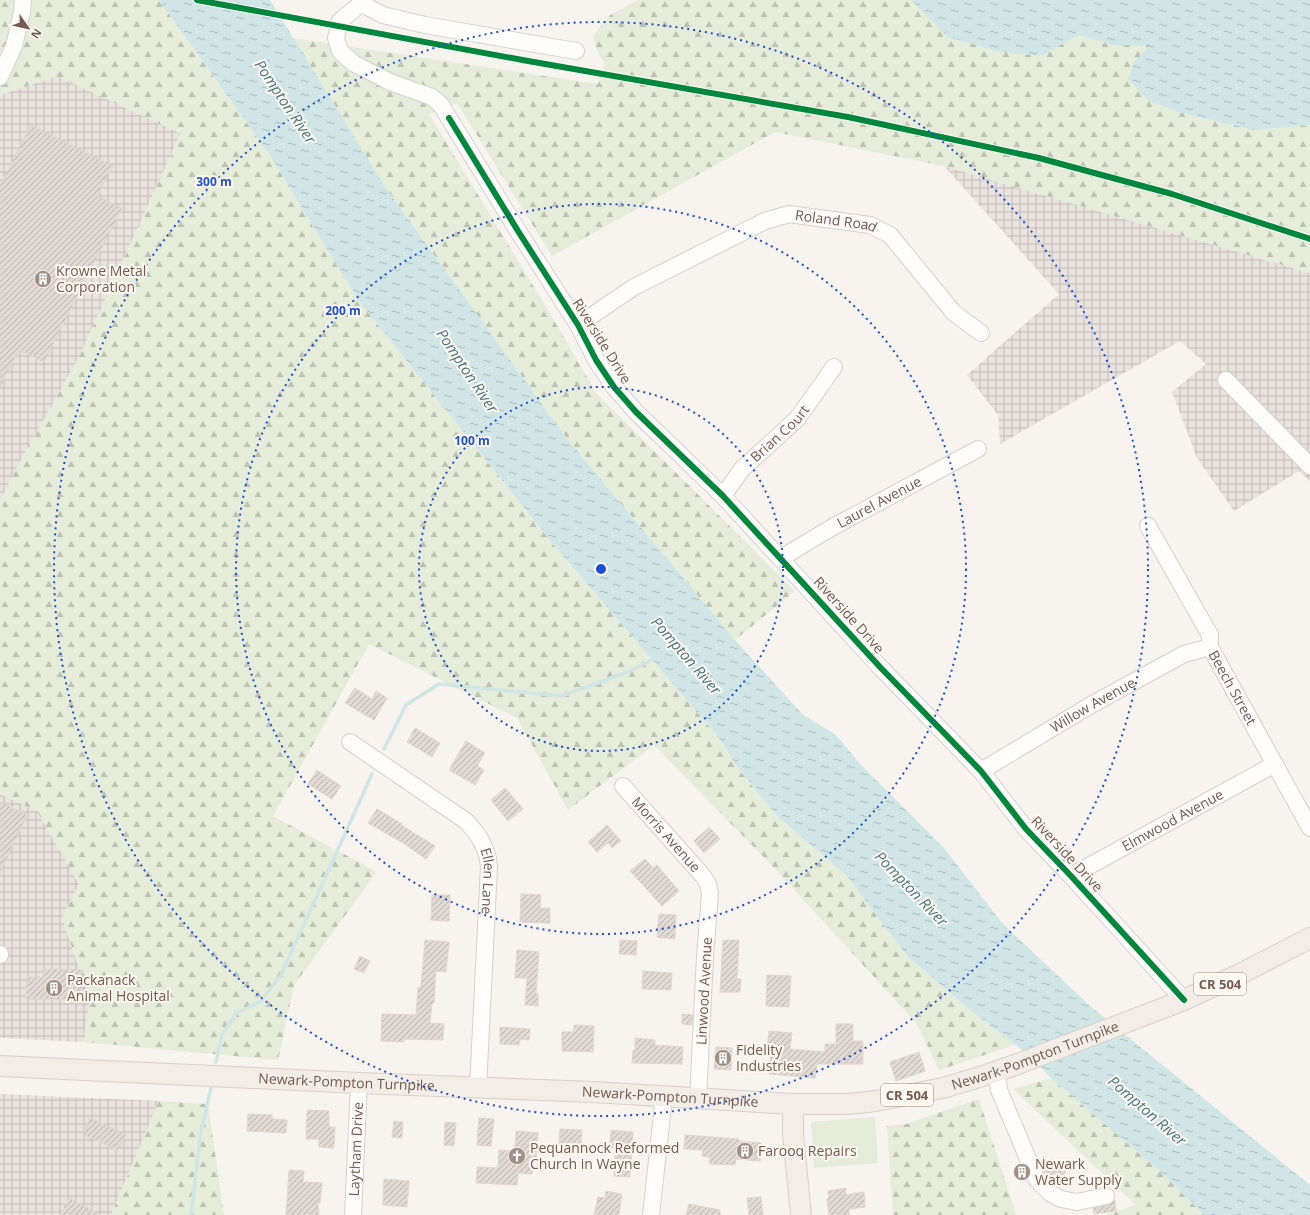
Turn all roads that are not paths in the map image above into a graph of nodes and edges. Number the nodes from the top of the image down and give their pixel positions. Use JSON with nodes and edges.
{"nodes":[{"id":1,"x":23,"y":0,"type":"edge"},
{"id":2,"x":362,"y":1,"type":"edge"},
{"id":3,"x":576,"y":51,"type":"dead end"},
{"id":4,"x":0,"y":77,"type":"edge"},
{"id":5,"x":578,"y":325,"type":"junction"},
{"id":6,"x":981,"y":333,"type":"dead end"},
{"id":7,"x":834,"y":367,"type":"dead end"},
{"id":8,"x":1226,"y":380,"type":"dead end"},
{"id":9,"x":978,"y":449,"type":"dead end"},
{"id":10,"x":1310,"y":466,"type":"edge"},
{"id":11,"x":723,"y":496,"type":"junction"},
{"id":12,"x":1148,"y":526,"type":"dead end"},
{"id":13,"x":781,"y":558,"type":"junction"},
{"id":14,"x":1210,"y":647,"type":"junction"},
{"id":15,"x":350,"y":742,"type":"dead end"},
{"id":16,"x":1275,"y":764,"type":"junction"},
{"id":17,"x":980,"y":771,"type":"junction"},
{"id":18,"x":623,"y":786,"type":"dead end"},
{"id":19,"x":1310,"y":828,"type":"edge"},
{"id":20,"x":1071,"y":876,"type":"junction"},
{"id":21,"x":708,"y":884,"type":"joint"},
{"id":22,"x":1310,"y":938,"type":"edge"},
{"id":23,"x":1184,"y":1000,"type":"junction"},
{"id":24,"x":0,"y":1066,"type":"edge"},
{"id":25,"x":997,"y":1071,"type":"junction"},
{"id":26,"x":359,"y":1083,"type":"junction"},
{"id":27,"x":478,"y":1088,"type":"junction"},
{"id":28,"x":664,"y":1097,"type":"junction"},
{"id":29,"x":698,"y":1099,"type":"junction"},
{"id":30,"x":793,"y":1104,"type":"junction"},
{"id":31,"x":1106,"y":1196,"type":"dead end"},
{"id":32,"x":353,"y":1215,"type":"edge"},
{"id":33,"x":651,"y":1215,"type":"edge"},
{"id":34,"x":801,"y":1215,"type":"edge"}],
"edges":[{"from":1,"to":4,"type":"street"},
{"from":2,"to":3,"type":"street"},
{"from":2,"to":5,"type":"street","name":"Riverside Drive"},
{"from":5,"to":6,"type":"street","name":"Roland Road"},
{"from":5,"to":11,"type":"street","name":"Riverside Drive"},
{"from":7,"to":11,"type":"street","name":"Brian Court"},
{"from":8,"to":10,"type":"street"},
{"from":9,"to":13,"type":"street","name":"Laurel Avenue"},
{"from":11,"to":13,"type":"street","name":"Riverside Drive"},
{"from":12,"to":14,"type":"street","name":"Beech Street"},
{"from":13,"to":17,"type":"street","name":"Riverside Drive"},
{"from":14,"to":16,"type":"street","name":"Beech Street"},
{"from":14,"to":17,"type":"street","name":"Willow Avenue"},
{"from":15,"to":27,"type":"street","name":"Ellen Lane"},
{"from":16,"to":19,"type":"street","name":"Beech Street"},
{"from":16,"to":20,"type":"street","name":"Elmwood Avenue"},
{"from":17,"to":20,"type":"street","name":"Riverside Drive"},
{"from":18,"to":21,"type":"street","name":"Morris Avenue"},
{"from":20,"to":23,"type":"street","name":"Riverside Drive"},
{"from":21,"to":29,"type":"street","name":"Linwood Avenue"},
{"from":22,"to":23,"type":"main road","name":"Newark-Pompton Turnpike","number":"CR 504"},
{"from":23,"to":25,"type":"main road","name":"Newark-Pompton Turnpike","number":"CR 504"},
{"from":24,"to":26,"type":"main road","name":"Newark-Pompton Turnpike"},
{"from":25,"to":30,"type":"main road","name":"Newark-Pompton Turnpike","number":"CR 504"},
{"from":25,"to":31,"type":"street"},
{"from":26,"to":27,"type":"main road","name":"Newark-Pompton Turnpike"},
{"from":26,"to":32,"type":"street","name":"Laytham Drive"},
{"from":27,"to":28,"type":"main road","name":"Newark-Pompton Turnpike"},
{"from":28,"to":29,"type":"main road","name":"Newark-Pompton Turnpike"},
{"from":28,"to":33,"type":"street"},
{"from":29,"to":30,"type":"main road","name":"Newark-Pompton Turnpike"},
{"from":30,"to":34,"type":"main road"}]}
